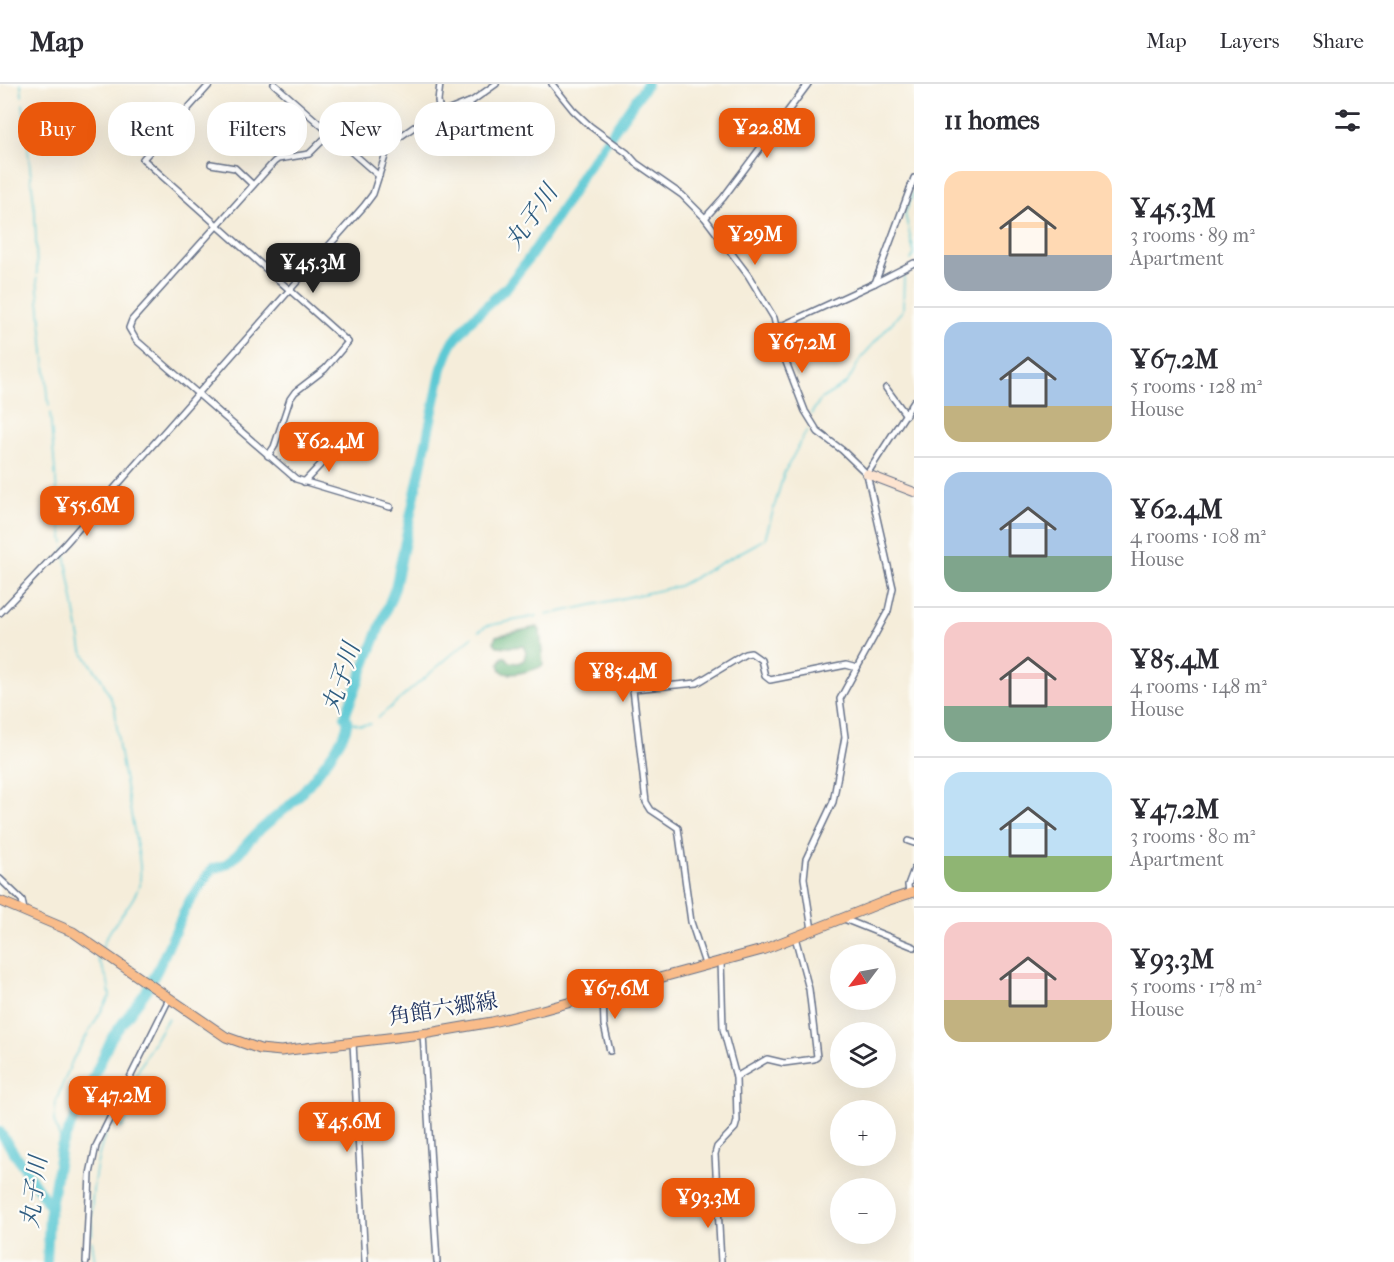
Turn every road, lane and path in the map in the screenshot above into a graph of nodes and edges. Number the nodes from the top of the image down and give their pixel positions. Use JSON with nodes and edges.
{"nodes":[{"id":1,"x":210,"y":84,"type":"edge"},
{"id":2,"x":274,"y":84,"type":"edge"},
{"id":3,"x":440,"y":84,"type":"edge"},
{"id":4,"x":496,"y":84,"type":"edge"},
{"id":5,"x":552,"y":84,"type":"edge"},
{"id":6,"x":808,"y":84,"type":"edge"},
{"id":7,"x":438,"y":102,"type":"edge"},
{"id":8,"x":470,"y":102,"type":"edge"},
{"id":9,"x":319,"y":123,"type":"edge"},
{"id":10,"x":414,"y":127,"type":"edge"},
{"id":11,"x":319,"y":144,"type":"edge"},
{"id":12,"x":356,"y":156,"type":"edge"},
{"id":13,"x":211,"y":164,"type":"dead end"},
{"id":14,"x":379,"y":176,"type":"junction"},
{"id":15,"x":914,"y":178,"type":"edge"},
{"id":16,"x":253,"y":184,"type":"junction"},
{"id":17,"x":705,"y":218,"type":"junction"},
{"id":18,"x":216,"y":225,"type":"junction"},
{"id":19,"x":914,"y":263,"type":"edge"},
{"id":20,"x":875,"y":283,"type":"junction"},
{"id":21,"x":290,"y":289,"type":"junction"},
{"id":22,"x":777,"y":328,"type":"junction"},
{"id":23,"x":886,"y":388,"type":"dead end"},
{"id":24,"x":198,"y":394,"type":"junction"},
{"id":25,"x":914,"y":401,"type":"edge"},
{"id":26,"x":906,"y":415,"type":"junction"},
{"id":27,"x":354,"y":447,"type":"dead end"},
{"id":28,"x":268,"y":456,"type":"junction"},
{"id":29,"x":867,"y":474,"type":"junction"},
{"id":30,"x":304,"y":482,"type":"junction"},
{"id":31,"x":914,"y":492,"type":"edge"},
{"id":32,"x":390,"y":507,"type":"dead end"},
{"id":33,"x":0,"y":613,"type":"edge"},
{"id":34,"x":857,"y":668,"type":"junction"},
{"id":35,"x":914,"y":869,"type":"edge"},
{"id":36,"x":0,"y":879,"type":"edge"},
{"id":37,"x":911,"y":893,"type":"edge"},
{"id":38,"x":0,"y":901,"type":"edge"},
{"id":39,"x":24,"y":910,"type":"junction"},
{"id":40,"x":843,"y":918,"type":"junction"},
{"id":41,"x":812,"y":930,"type":"junction"},
{"id":42,"x":795,"y":937,"type":"junction"},
{"id":43,"x":914,"y":947,"type":"edge"},
{"id":44,"x":721,"y":960,"type":"junction"},
{"id":45,"x":705,"y":964,"type":"junction"},
{"id":46,"x":603,"y":992,"type":"junction"},
{"id":47,"x":169,"y":999,"type":"junction"},
{"id":48,"x":423,"y":1034,"type":"junction"},
{"id":49,"x":352,"y":1043,"type":"junction"},
{"id":50,"x":610,"y":1051,"type":"dead end"},
{"id":51,"x":736,"y":1077,"type":"junction"},
{"id":52,"x":86,"y":1262,"type":"edge"},
{"id":53,"x":365,"y":1262,"type":"edge"},
{"id":54,"x":437,"y":1262,"type":"edge"},
{"id":55,"x":721,"y":1262,"type":"edge"}],
"edges":[{"from":1,"to":18,"type":"street"},
{"from":2,"to":9,"type":"street"},
{"from":3,"to":7,"type":"street"},
{"from":4,"to":8,"type":"street"},
{"from":5,"to":17,"type":"street"},
{"from":6,"to":17,"type":"street"},
{"from":10,"to":14,"type":"street"},
{"from":11,"to":16,"type":"street"},
{"from":12,"to":14,"type":"street"},
{"from":13,"to":16,"type":"street"},
{"from":14,"to":21,"type":"street"},
{"from":15,"to":20,"type":"street"},
{"from":16,"to":18,"type":"street"},
{"from":17,"to":22,"type":"street"},
{"from":18,"to":21,"type":"street"},
{"from":18,"to":24,"type":"street"},
{"from":19,"to":20,"type":"street"},
{"from":20,"to":22,"type":"street"},
{"from":21,"to":24,"type":"street"},
{"from":21,"to":28,"type":"street"},
{"from":22,"to":29,"type":"street"},
{"from":23,"to":26,"type":"street"},
{"from":24,"to":28,"type":"street"},
{"from":24,"to":33,"type":"street"},
{"from":25,"to":26,"type":"street"},
{"from":26,"to":29,"type":"street"},
{"from":27,"to":30,"type":"street"},
{"from":28,"to":30,"type":"street"},
{"from":29,"to":31,"type":"street"},
{"from":29,"to":34,"type":"street"},
{"from":30,"to":32,"type":"street"},
{"from":34,"to":41,"type":"street"},
{"from":34,"to":45,"type":"street"},
{"from":35,"to":37,"type":"street"},
{"from":36,"to":39,"type":"street"},
{"from":37,"to":40,"type":"main road","name":"角館六郷線"},
{"from":38,"to":39,"type":"main road","name":"角館六郷線"},
{"from":39,"to":47,"type":"main road","name":"角館六郷線"},
{"from":40,"to":41,"type":"main road","name":"角館六郷線"},
{"from":40,"to":43,"type":"street"},
{"from":41,"to":42,"type":"main road","name":"角館六郷線"},
{"from":42,"to":44,"type":"main road","name":"角館六郷線"},
{"from":42,"to":51,"type":"street"},
{"from":44,"to":45,"type":"main road","name":"角館六郷線"},
{"from":44,"to":51,"type":"street"},
{"from":45,"to":46,"type":"main road","name":"角館六郷線"},
{"from":46,"to":48,"type":"main road","name":"角館六郷線"},
{"from":46,"to":50,"type":"street"},
{"from":47,"to":49,"type":"main road","name":"角館六郷線"},
{"from":47,"to":52,"type":"street"},
{"from":48,"to":49,"type":"main road","name":"角館六郷線"},
{"from":48,"to":54,"type":"street"},
{"from":49,"to":53,"type":"street"},
{"from":51,"to":55,"type":"street"}]}
